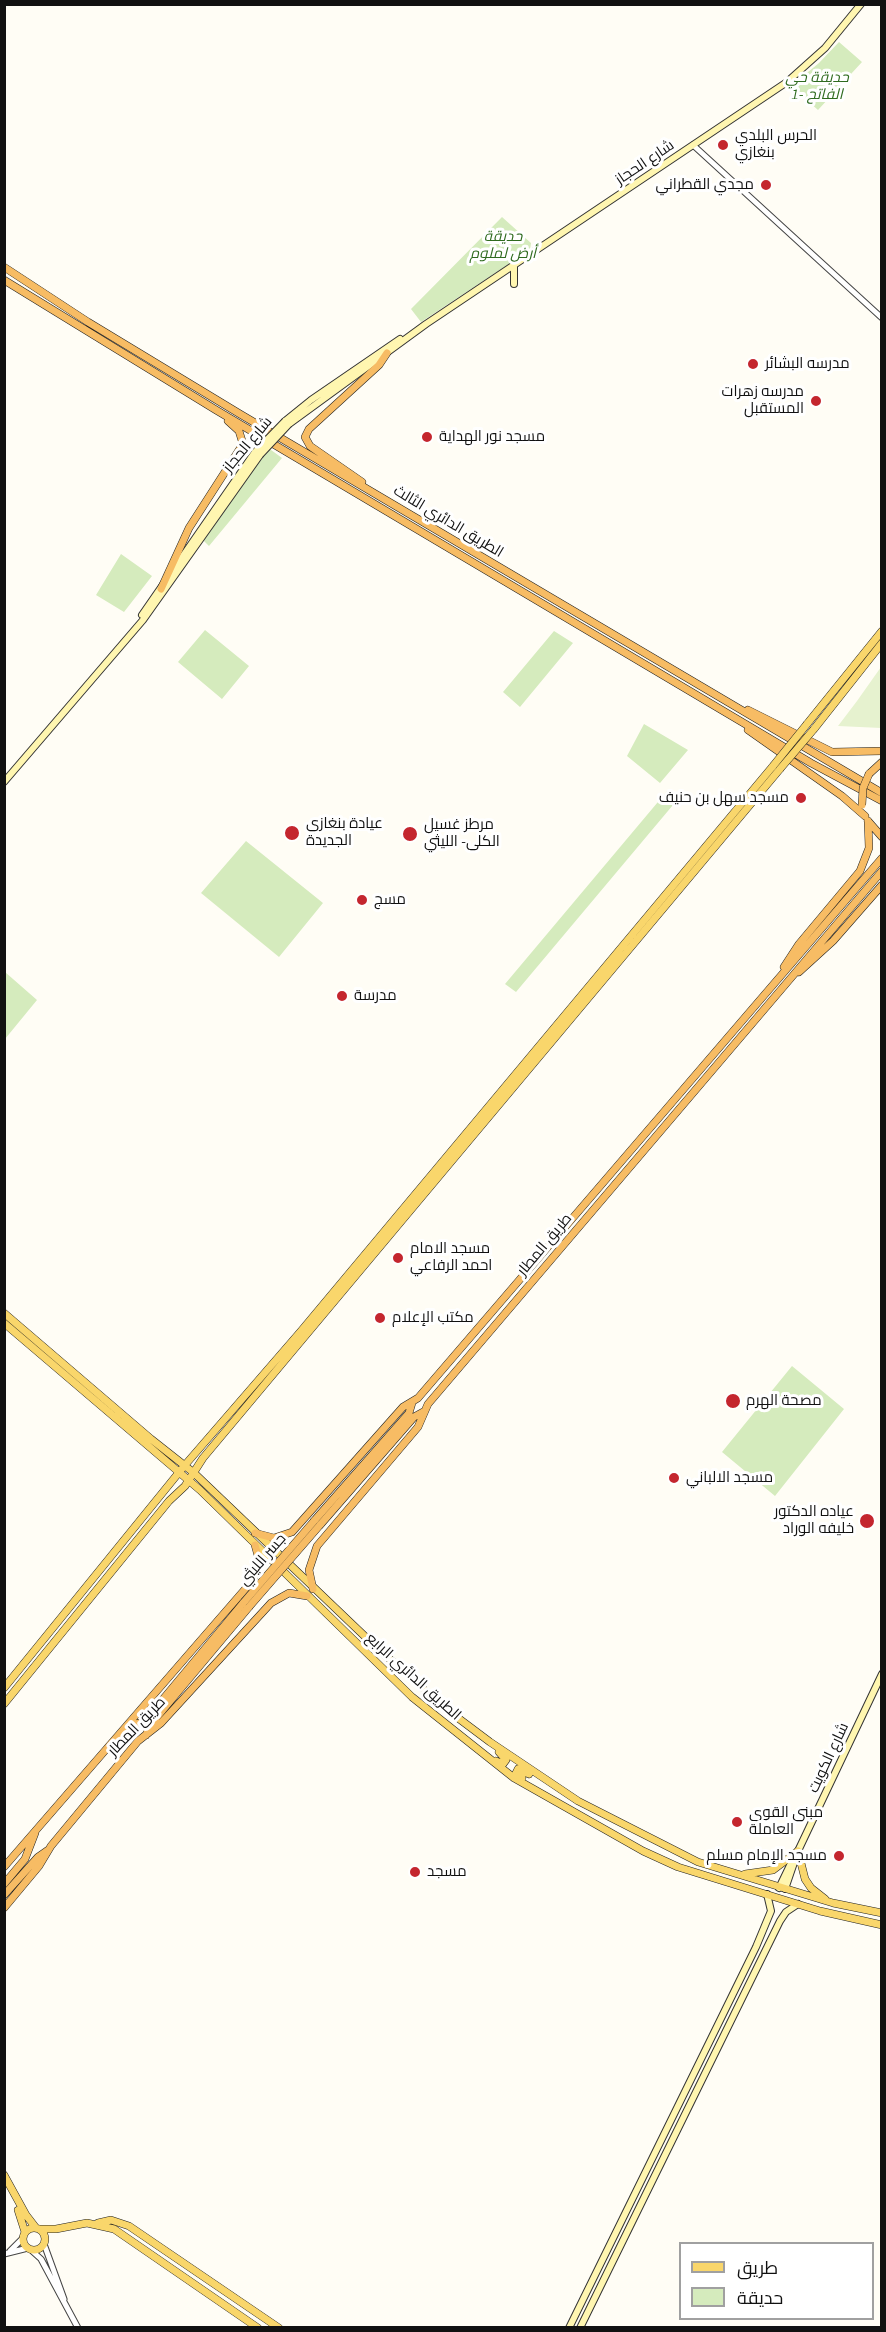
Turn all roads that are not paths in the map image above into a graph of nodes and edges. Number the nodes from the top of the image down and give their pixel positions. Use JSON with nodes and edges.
{"nodes":[{"id":1,"x":861,"y":4,"type":"edge"},
{"id":2,"x":693,"y":145,"type":"junction"},
{"id":3,"x":514,"y":266,"type":"junction"},
{"id":4,"x":4,"y":267,"type":"edge"},
{"id":5,"x":4,"y":280,"type":"edge"},
{"id":6,"x":514,"y":284,"type":"dead end"},
{"id":7,"x":882,"y":318,"type":"edge"},
{"id":8,"x":426,"y":324,"type":"junction"},
{"id":9,"x":387,"y":353,"type":"junction"},
{"id":10,"x":216,"y":410,"type":"junction"},
{"id":11,"x":287,"y":423,"type":"junction"},
{"id":12,"x":257,"y":454,"type":"junction"},
{"id":13,"x":370,"y":491,"type":"junction"},
{"id":14,"x":493,"y":569,"type":"junction"},
{"id":15,"x":524,"y":588,"type":"junction"},
{"id":16,"x":161,"y":589,"type":"junction"},
{"id":17,"x":134,"y":628,"type":"junction"},
{"id":18,"x":882,"y":631,"type":"edge"},
{"id":19,"x":882,"y":643,"type":"edge"},
{"id":20,"x":735,"y":706,"type":"junction"},
{"id":21,"x":739,"y":719,"type":"junction"},
{"id":22,"x":882,"y":751,"type":"edge"},
{"id":23,"x":882,"y":762,"type":"edge"},
{"id":24,"x":776,"y":767,"type":"junction"},
{"id":25,"x":4,"y":782,"type":"edge"},
{"id":26,"x":882,"y":792,"type":"edge"},
{"id":27,"x":882,"y":801,"type":"edge"},
{"id":28,"x":866,"y":818,"type":"junction"},
{"id":29,"x":882,"y":837,"type":"edge"},
{"id":30,"x":882,"y":858,"type":"edge"},
{"id":31,"x":882,"y":871,"type":"edge"},
{"id":32,"x":882,"y":885,"type":"edge"},
{"id":33,"x":825,"y":930,"type":"junction"},
{"id":34,"x":792,"y":977,"type":"junction"},
{"id":35,"x":779,"y":978,"type":"junction"},
{"id":36,"x":4,"y":1313,"type":"edge"},
{"id":37,"x":4,"y":1323,"type":"edge"},
{"id":38,"x":412,"y":1403,"type":"junction"},
{"id":39,"x":423,"y":1412,"type":"junction"},
{"id":40,"x":195,"y":1454,"type":"junction"},
{"id":41,"x":176,"y":1458,"type":"junction"},
{"id":42,"x":203,"y":1458,"type":"junction"},
{"id":43,"x":185,"y":1465,"type":"junction"},
{"id":44,"x":194,"y":1473,"type":"junction"},
{"id":45,"x":179,"y":1474,"type":"junction"},
{"id":46,"x":188,"y":1481,"type":"junction"},
{"id":47,"x":204,"y":1481,"type":"junction"},
{"id":48,"x":301,"y":1522,"type":"junction"},
{"id":49,"x":255,"y":1533,"type":"junction"},
{"id":50,"x":321,"y":1541,"type":"junction"},
{"id":51,"x":255,"y":1545,"type":"junction"},
{"id":52,"x":247,"y":1588,"type":"junction"},
{"id":53,"x":313,"y":1589,"type":"junction"},
{"id":54,"x":307,"y":1596,"type":"junction"},
{"id":55,"x":267,"y":1608,"type":"junction"},
{"id":56,"x":64,"y":1615,"type":"junction"},
{"id":57,"x":71,"y":1621,"type":"junction"},
{"id":58,"x":882,"y":1674,"type":"edge"},
{"id":59,"x":4,"y":1688,"type":"edge"},
{"id":60,"x":4,"y":1704,"type":"edge"},
{"id":61,"x":127,"y":1726,"type":"junction"},
{"id":62,"x":473,"y":1729,"type":"junction"},
{"id":63,"x":146,"y":1735,"type":"junction"},
{"id":64,"x":460,"y":1737,"type":"junction"},
{"id":65,"x":542,"y":1794,"type":"junction"},
{"id":66,"x":570,"y":1796,"type":"junction"},
{"id":67,"x":34,"y":1833,"type":"junction"},
{"id":68,"x":49,"y":1850,"type":"junction"},
{"id":69,"x":798,"y":1851,"type":"junction"},
{"id":70,"x":4,"y":1867,"type":"edge"},
{"id":71,"x":741,"y":1874,"type":"junction"},
{"id":72,"x":4,"y":1884,"type":"edge"},
{"id":73,"x":782,"y":1888,"type":"junction"},
{"id":74,"x":767,"y":1894,"type":"junction"},
{"id":75,"x":4,"y":1895,"type":"edge"},
{"id":76,"x":833,"y":1903,"type":"junction"},
{"id":77,"x":798,"y":1904,"type":"junction"},
{"id":78,"x":4,"y":1908,"type":"edge"},
{"id":79,"x":882,"y":1913,"type":"edge"},
{"id":80,"x":882,"y":1925,"type":"edge"},
{"id":81,"x":4,"y":2175,"type":"edge"},
{"id":82,"x":4,"y":2184,"type":"edge"},
{"id":83,"x":98,"y":2223,"type":"junction"},
{"id":84,"x":38,"y":2228,"type":"junction"},
{"id":85,"x":56,"y":2229,"type":"junction"},
{"id":86,"x":24,"y":2235,"type":"junction"},
{"id":87,"x":45,"y":2242,"type":"junction"},
{"id":88,"x":30,"y":2249,"type":"junction"},
{"id":89,"x":7,"y":2253,"type":"edge"},
{"id":90,"x":64,"y":2299,"type":"junction"},
{"id":91,"x":78,"y":2328,"type":"edge"},
{"id":92,"x":258,"y":2328,"type":"edge"},
{"id":93,"x":279,"y":2328,"type":"edge"},
{"id":94,"x":569,"y":2328,"type":"edge"},
{"id":95,"x":580,"y":2328,"type":"edge"}],
"edges":[{"from":1,"to":2,"type":"main road","name":"شارع الحجاز"},
{"from":2,"to":3,"type":"main road","name":"شارع الحجاز"},
{"from":2,"to":7,"type":"street"},
{"from":3,"to":6,"type":"main road"},
{"from":3,"to":8,"type":"main road","name":"شارع الحجاز"},
{"from":4,"to":13,"type":"highway","name":"الطريق الدائري الثالث"},
{"from":5,"to":10,"type":"highway","name":"الطريق الدائري الثالث"},
{"from":8,"to":9,"type":"main road","name":"شارع الحجاز"},
{"from":8,"to":11,"type":"main road","name":"شارع الحجاز"},
{"from":9,"to":11,"type":"main road","name":"شارع الحجاز"},
{"from":9,"to":13,"type":"highway"},
{"from":10,"to":14,"type":"highway","name":"الطريق الدائري الثالث"},
{"from":10,"to":16,"type":"highway"},
{"from":11,"to":12,"type":"main road","name":"شارع الحجاز","bridge":true},
{"from":12,"to":16,"type":"main road","name":"شارع الحجاز"},
{"from":12,"to":17,"type":"main road","name":"شارع الحجاز"},
{"from":13,"to":14,"type":"highway","name":"الطريق الدائري الثالث"},
{"from":14,"to":15,"type":"highway","name":"الطريق الدائري الثالث"},
{"from":15,"to":20,"type":"highway","name":"الطريق الدائري الثالث"},
{"from":15,"to":21,"type":"highway","name":"الطريق الدائري الثالث"},
{"from":16,"to":17,"type":"main road","name":"شارع الحجاز"},
{"from":17,"to":25,"type":"main road","name":"شارع الحجاز"},
{"from":18,"to":24,"type":"main road","bridge":true},
{"from":19,"to":24,"type":"main road","bridge":true},
{"from":20,"to":22,"type":"highway"},
{"from":20,"to":26,"type":"highway","name":"الطريق الدائري الثالث"},
{"from":21,"to":27,"type":"highway","name":"الطريق الدائري الثالث"},
{"from":21,"to":28,"type":"highway"},
{"from":23,"to":28,"type":"highway","bridge":true},
{"from":24,"to":40,"type":"main road"},
{"from":24,"to":42,"type":"main road"},
{"from":28,"to":29,"type":"highway"},
{"from":28,"to":35,"type":"highway"},
{"from":30,"to":33,"type":"highway"},
{"from":31,"to":33,"type":"highway"},
{"from":32,"to":34,"type":"highway"},
{"from":33,"to":34,"type":"highway","name":"طريق المطار"},
{"from":33,"to":35,"type":"highway","name":"طريق المطار"},
{"from":34,"to":39,"type":"highway","name":"طريق المطار"},
{"from":35,"to":38,"type":"highway","name":"طريق المطار"},
{"from":36,"to":41,"type":"main road","name":"الطريق الدائري الرابع"},
{"from":37,"to":45,"type":"main road","name":"الطريق الدائري الرابع"},
{"from":38,"to":48,"type":"highway","name":"طريق المطار"},
{"from":38,"to":61,"type":"highway","name":"جسر الليثي","bridge":true},
{"from":39,"to":50,"type":"highway","name":"طريق المطار"},
{"from":39,"to":63,"type":"highway","name":"جسر الليثي","bridge":true},
{"from":40,"to":41,"type":"main road"},
{"from":40,"to":43,"type":"main road"},
{"from":41,"to":43,"type":"main road","name":"الطريق الدائري الرابع"},
{"from":42,"to":44,"type":"main road"},
{"from":42,"to":47,"type":"main road"},
{"from":43,"to":44,"type":"main road","name":"الطريق الدائري الرابع"},
{"from":43,"to":45,"type":"main road"},
{"from":44,"to":46,"type":"main road"},
{"from":44,"to":47,"type":"main road","name":"الطريق الدائري الرابع"},
{"from":45,"to":46,"type":"main road","name":"الطريق الدائري الرابع"},
{"from":45,"to":56,"type":"main road"},
{"from":46,"to":51,"type":"main road","name":"الطريق الدائري الرابع"},
{"from":46,"to":57,"type":"main road"},
{"from":47,"to":49,"type":"main road","name":"الطريق الدائري الرابع"},
{"from":48,"to":49,"type":"highway","name":"طريق المطار"},
{"from":48,"to":50,"type":"highway"},
{"from":49,"to":53,"type":"main road","name":"الطريق الدائري الرابع"},
{"from":50,"to":53,"type":"highway","name":"طريق المطار"},
{"from":51,"to":52,"type":"highway","name":"طريق المطار"},
{"from":51,"to":54,"type":"main road","name":"الطريق الدائري الرابع"},
{"from":52,"to":55,"type":"highway"},
{"from":52,"to":61,"type":"highway","name":"طريق المطار"},
{"from":53,"to":62,"type":"main road","name":"الطريق الدائري الرابع"},
{"from":54,"to":55,"type":"highway","name":"طريق المطار"},
{"from":54,"to":64,"type":"main road","name":"الطريق الدائري الرابع"},
{"from":55,"to":63,"type":"highway","name":"طريق المطار"},
{"from":56,"to":57,"type":"main road"},
{"from":56,"to":59,"type":"main road"},
{"from":57,"to":60,"type":"main road"},
{"from":58,"to":69,"type":"main road","name":"شارع الكويت"},
{"from":61,"to":67,"type":"highway","name":"طريق المطار"},
{"from":62,"to":64,"type":"main road"},
{"from":62,"to":66,"type":"main road","name":"الطريق الدائري الرابع"},
{"from":63,"to":68,"type":"highway","name":"طريق المطار"},
{"from":64,"to":65,"type":"main road","name":"الطريق الدائري الرابع"},
{"from":65,"to":66,"type":"main road"},
{"from":65,"to":74,"type":"main road","name":"الطريق الدائري الرابع"},
{"from":66,"to":71,"type":"main road","name":"الطريق الدائري الرابع"},
{"from":67,"to":70,"type":"highway","name":"طريق المطار"},
{"from":67,"to":72,"type":"highway"},
{"from":68,"to":75,"type":"highway"},
{"from":68,"to":78,"type":"highway","name":"طريق المطار"},
{"from":69,"to":71,"type":"main road"},
{"from":69,"to":73,"type":"main road","name":"شارع الكويت"},
{"from":69,"to":76,"type":"main road"},
{"from":71,"to":73,"type":"main road","name":"الطريق الدائري الرابع"},
{"from":73,"to":76,"type":"main road","name":"الطريق الدائري الرابع"},
{"from":74,"to":77,"type":"main road","name":"الطريق الدائري الرابع"},
{"from":74,"to":94,"type":"main road"},
{"from":76,"to":79,"type":"main road","name":"الطريق الدائري الرابع"},
{"from":77,"to":80,"type":"main road","name":"الطريق الدائري الرابع"},
{"from":77,"to":95,"type":"main road"},
{"from":81,"to":84,"type":"main road"},
{"from":82,"to":86,"type":"main road"},
{"from":83,"to":85,"type":"main road"},
{"from":83,"to":92,"type":"main road"},
{"from":83,"to":93,"type":"main road"},
{"from":84,"to":85,"type":"main road"},
{"from":84,"to":86,"type":"main road"},
{"from":84,"to":87,"type":"main road"},
{"from":85,"to":87,"type":"main road"},
{"from":86,"to":88,"type":"main road"},
{"from":86,"to":89,"type":"street"},
{"from":87,"to":88,"type":"main road"},
{"from":87,"to":90,"type":"street"},
{"from":88,"to":89,"type":"street"},
{"from":88,"to":90,"type":"street"},
{"from":90,"to":91,"type":"street"}]}
